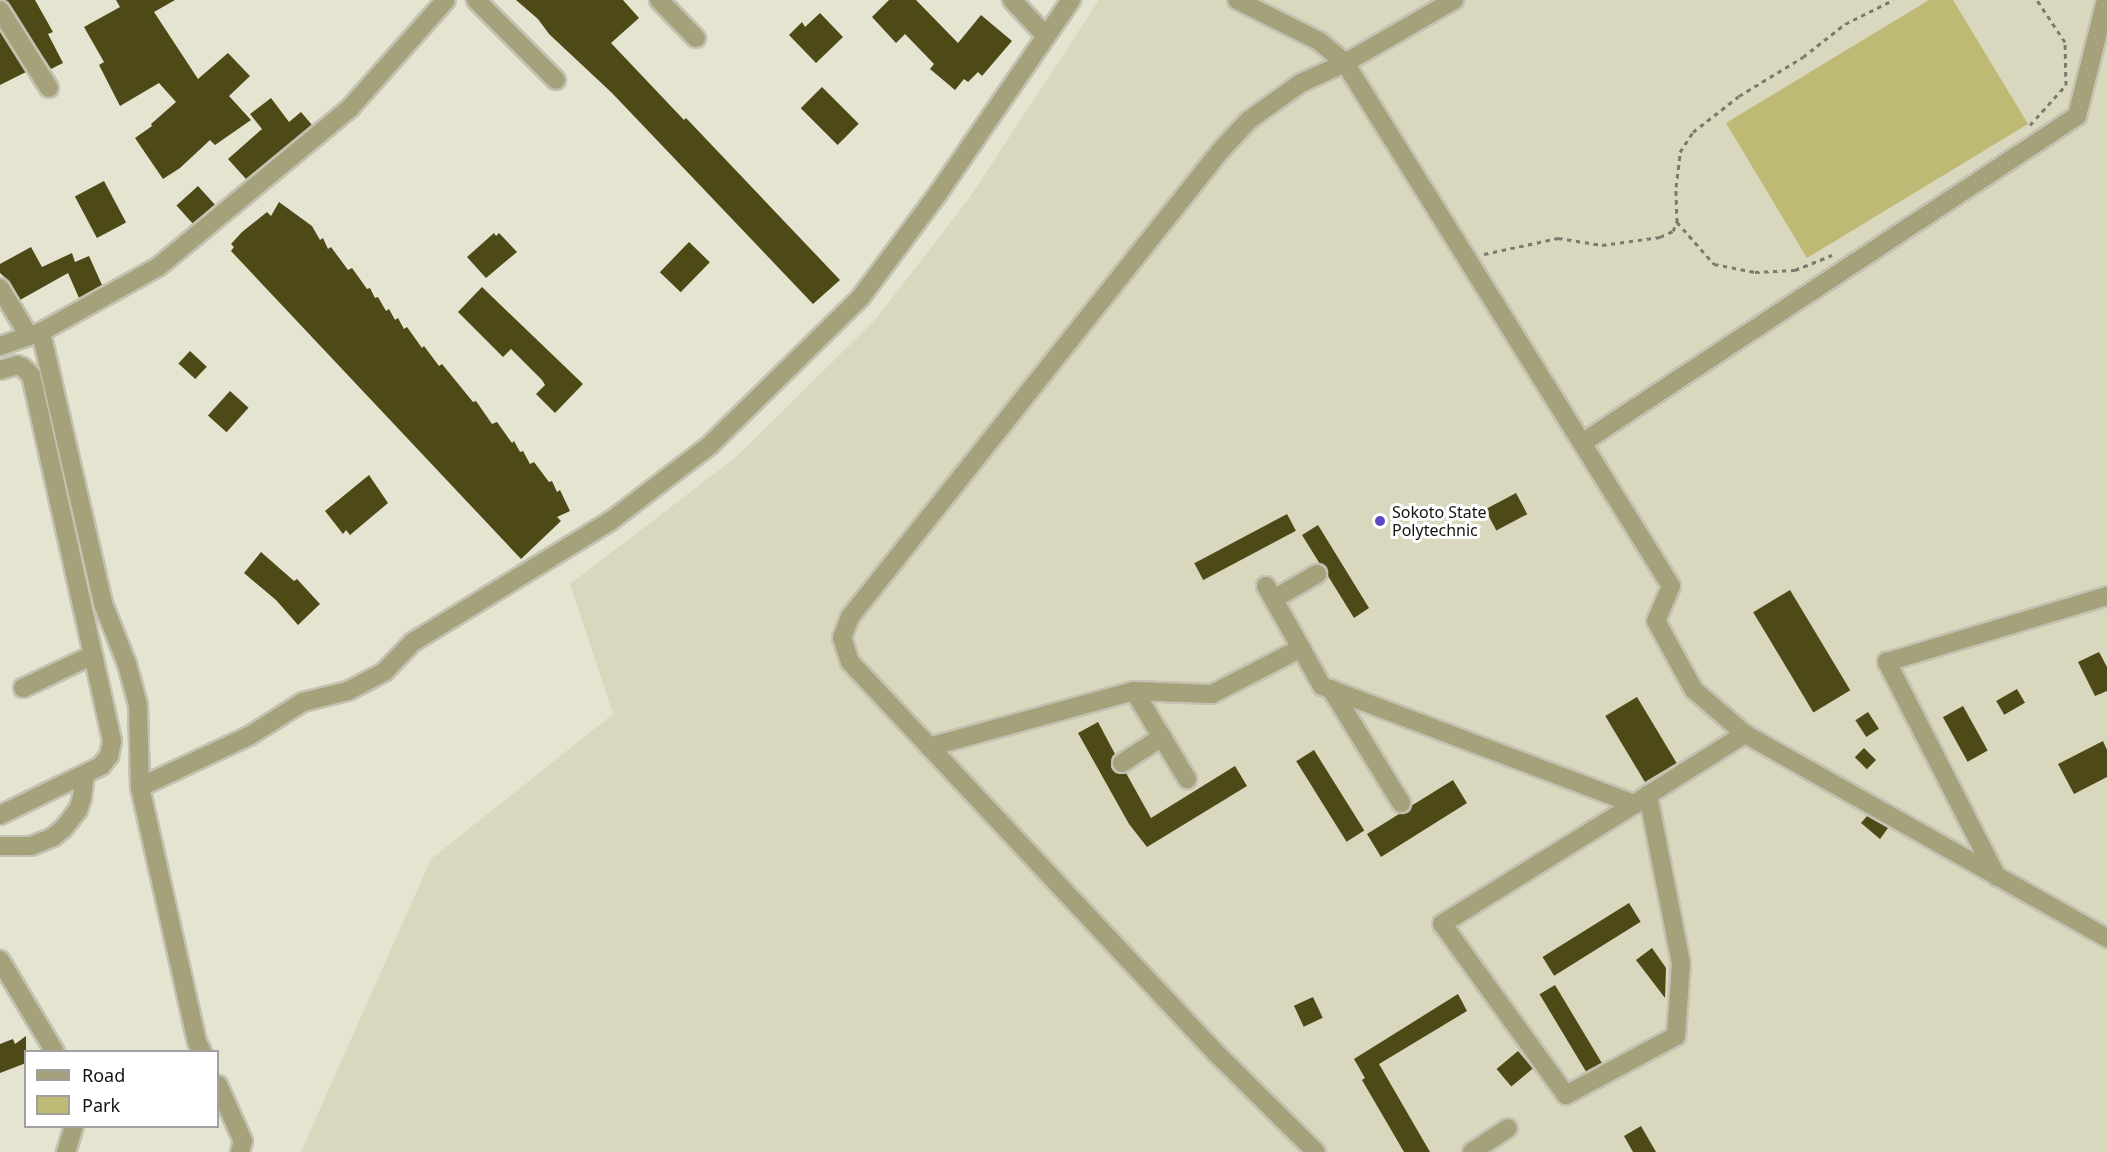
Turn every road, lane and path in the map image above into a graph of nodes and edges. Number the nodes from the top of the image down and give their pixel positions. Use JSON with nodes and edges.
{"nodes":[{"id":1,"x":446,"y":0,"type":"edge"},
{"id":2,"x":476,"y":0,"type":"edge"},
{"id":3,"x":659,"y":0,"type":"edge"},
{"id":4,"x":1012,"y":0,"type":"edge"},
{"id":5,"x":1071,"y":0,"type":"edge"},
{"id":6,"x":1237,"y":0,"type":"edge"},
{"id":7,"x":1454,"y":0,"type":"edge"},
{"id":8,"x":1893,"y":0,"type":"edge"},
{"id":9,"x":2037,"y":0,"type":"edge"},
{"id":10,"x":2106,"y":0,"type":"edge"},
{"id":11,"x":0,"y":10,"type":"edge"},
{"id":12,"x":1045,"y":35,"type":"junction"},
{"id":13,"x":696,"y":38,"type":"dead end"},
{"id":14,"x":1345,"y":63,"type":"junction"},
{"id":15,"x":556,"y":80,"type":"dead end"},
{"id":16,"x":49,"y":88,"type":"dead end"},
{"id":17,"x":2028,"y":128,"type":"dead end"},
{"id":18,"x":1677,"y":222,"type":"junction"},
{"id":19,"x":1833,"y":255,"type":"dead end"},
{"id":20,"x":1468,"y":261,"type":"junction"},
{"id":21,"x":0,"y":288,"type":"edge"},
{"id":22,"x":35,"y":334,"type":"junction"},
{"id":23,"x":0,"y":346,"type":"edge"},
{"id":24,"x":0,"y":370,"type":"edge"},
{"id":25,"x":1582,"y":443,"type":"junction"},
{"id":26,"x":1317,"y":574,"type":"dead end"},
{"id":27,"x":2107,"y":596,"type":"edge"},
{"id":28,"x":1301,"y":648,"type":"junction"},
{"id":29,"x":93,"y":655,"type":"junction"},
{"id":30,"x":23,"y":688,"type":"dead end"},
{"id":31,"x":1331,"y":689,"type":"junction"},
{"id":32,"x":1134,"y":691,"type":"junction"},
{"id":33,"x":1744,"y":734,"type":"junction"},
{"id":34,"x":1162,"y":738,"type":"junction"},
{"id":35,"x":929,"y":747,"type":"junction"},
{"id":36,"x":1122,"y":763,"type":"dead end"},
{"id":37,"x":85,"y":774,"type":"junction"},
{"id":38,"x":1187,"y":779,"type":"dead end"},
{"id":39,"x":140,"y":787,"type":"junction"},
{"id":40,"x":1642,"y":799,"type":"junction"},
{"id":41,"x":1401,"y":803,"type":"dead end"},
{"id":42,"x":0,"y":815,"type":"edge"},
{"id":43,"x":0,"y":846,"type":"edge"},
{"id":44,"x":1997,"y":877,"type":"junction"},
{"id":45,"x":2107,"y":938,"type":"edge"},
{"id":46,"x":0,"y":960,"type":"edge"},
{"id":47,"x":54,"y":1050,"type":"edge"},
{"id":48,"x":201,"y":1050,"type":"edge"},
{"id":49,"x":219,"y":1087,"type":"edge"},
{"id":50,"x":73,"y":1128,"type":"edge"},
{"id":51,"x":1508,"y":1128,"type":"dead end"},
{"id":52,"x":66,"y":1152,"type":"edge"},
{"id":53,"x":240,"y":1152,"type":"edge"},
{"id":54,"x":1316,"y":1152,"type":"edge"},
{"id":55,"x":1472,"y":1152,"type":"edge"}],
"edges":[{"from":1,"to":22,"type":"street"},
{"from":2,"to":15,"type":"street"},
{"from":3,"to":13,"type":"street"},
{"from":4,"to":12,"type":"street"},
{"from":5,"to":12,"type":"street"},
{"from":6,"to":14,"type":"street"},
{"from":7,"to":14,"type":"street"},
{"from":8,"to":18,"type":"path"},
{"from":9,"to":17,"type":"path"},
{"from":10,"to":25,"type":"street"},
{"from":11,"to":16,"type":"street"},
{"from":12,"to":39,"type":"street"},
{"from":14,"to":20,"type":"street"},
{"from":14,"to":35,"type":"street"},
{"from":18,"to":19,"type":"path"},
{"from":18,"to":20,"type":"path"},
{"from":20,"to":25,"type":"street"},
{"from":21,"to":22,"type":"street"},
{"from":22,"to":23,"type":"street"},
{"from":22,"to":39,"type":"street"},
{"from":24,"to":29,"type":"street"},
{"from":25,"to":33,"type":"street"},
{"from":26,"to":28,"type":"street"},
{"from":27,"to":44,"type":"street"},
{"from":28,"to":31,"type":"street"},
{"from":28,"to":32,"type":"street"},
{"from":29,"to":30,"type":"street"},
{"from":29,"to":37,"type":"street"},
{"from":31,"to":40,"type":"street"},
{"from":31,"to":41,"type":"street"},
{"from":32,"to":34,"type":"street"},
{"from":32,"to":35,"type":"street"},
{"from":33,"to":40,"type":"street"},
{"from":33,"to":44,"type":"street"},
{"from":34,"to":36,"type":"street"},
{"from":34,"to":38,"type":"street"},
{"from":35,"to":54,"type":"street"},
{"from":37,"to":42,"type":"street"},
{"from":37,"to":43,"type":"street"},
{"from":39,"to":48,"type":"street"},
{"from":40,"to":40,"type":"street"},
{"from":44,"to":45,"type":"street"},
{"from":46,"to":47,"type":"street"},
{"from":49,"to":53,"type":"street"},
{"from":50,"to":52,"type":"street"},
{"from":51,"to":55,"type":"street"}]}
